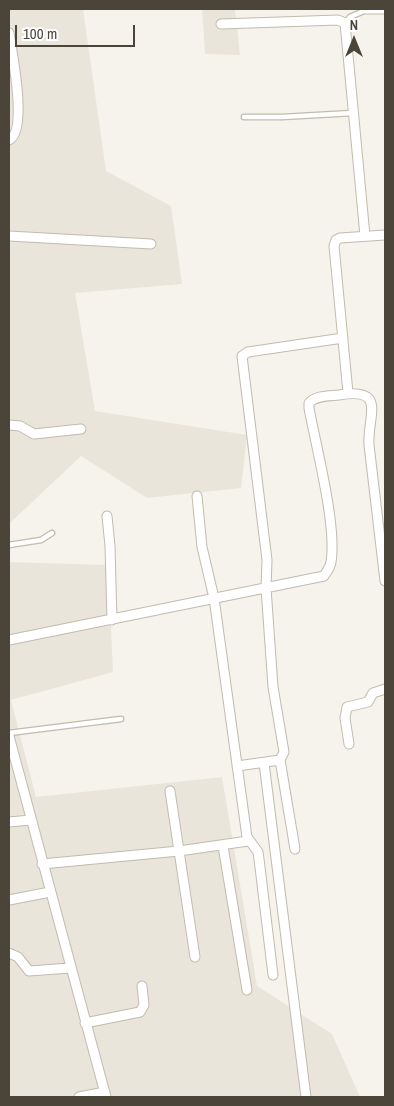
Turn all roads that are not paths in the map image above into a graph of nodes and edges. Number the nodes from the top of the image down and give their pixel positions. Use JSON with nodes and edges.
{"nodes":[{"id":1,"x":366,"y":9,"type":"edge"},
{"id":2,"x":385,"y":9,"type":"edge"},
{"id":3,"x":344,"y":23,"type":"junction"},
{"id":4,"x":221,"y":24,"type":"dead end"},
{"id":5,"x":9,"y":34,"type":"edge"},
{"id":6,"x":353,"y":113,"type":"junction"},
{"id":7,"x":244,"y":117,"type":"dead end"},
{"id":8,"x":9,"y":140,"type":"edge"},
{"id":9,"x":385,"y":235,"type":"edge"},
{"id":10,"x":9,"y":236,"type":"edge"},
{"id":11,"x":364,"y":236,"type":"junction"},
{"id":12,"x":151,"y":244,"type":"dead end"},
{"id":13,"x":343,"y":338,"type":"junction"},
{"id":14,"x":348,"y":393,"type":"junction"},
{"id":15,"x":9,"y":425,"type":"edge"},
{"id":16,"x":81,"y":429,"type":"dead end"},
{"id":17,"x":197,"y":496,"type":"dead end"},
{"id":18,"x":106,"y":516,"type":"dead end"},
{"id":19,"x":52,"y":533,"type":"dead end"},
{"id":20,"x":9,"y":545,"type":"edge"},
{"id":21,"x":385,"y":581,"type":"edge"},
{"id":22,"x":266,"y":588,"type":"junction"},
{"id":23,"x":214,"y":598,"type":"junction"},
{"id":24,"x":112,"y":620,"type":"junction"},
{"id":25,"x":9,"y":640,"type":"edge"},
{"id":26,"x":385,"y":689,"type":"edge"},
{"id":27,"x":121,"y":719,"type":"dead end"},
{"id":28,"x":9,"y":735,"type":"edge"},
{"id":29,"x":349,"y":744,"type":"dead end"},
{"id":30,"x":280,"y":760,"type":"junction"},
{"id":31,"x":264,"y":762,"type":"junction"},
{"id":32,"x":237,"y":766,"type":"junction"},
{"id":33,"x":170,"y":791,"type":"dead end"},
{"id":34,"x":31,"y":820,"type":"junction"},
{"id":35,"x":9,"y":822,"type":"edge"},
{"id":36,"x":248,"y":841,"type":"junction"},
{"id":37,"x":223,"y":846,"type":"junction"},
{"id":38,"x":295,"y":849,"type":"dead end"},
{"id":39,"x":179,"y":851,"type":"junction"},
{"id":40,"x":42,"y":864,"type":"junction"},
{"id":41,"x":50,"y":892,"type":"junction"},
{"id":42,"x":9,"y":900,"type":"edge"},
{"id":43,"x":9,"y":953,"type":"edge"},
{"id":44,"x":195,"y":957,"type":"dead end"},
{"id":45,"x":70,"y":968,"type":"junction"},
{"id":46,"x":273,"y":975,"type":"dead end"},
{"id":47,"x":142,"y":986,"type":"dead end"},
{"id":48,"x":247,"y":990,"type":"dead end"},
{"id":49,"x":85,"y":1023,"type":"junction"},
{"id":50,"x":106,"y":1095,"type":"edge"},
{"id":51,"x":79,"y":1097,"type":"edge"},
{"id":52,"x":306,"y":1097,"type":"edge"}],
"edges":[{"from":1,"to":2,"type":"street"},
{"from":1,"to":3,"type":"lane"},
{"from":3,"to":4,"type":"street"},
{"from":3,"to":6,"type":"street"},
{"from":5,"to":8,"type":"street"},
{"from":6,"to":7,"type":"lane"},
{"from":6,"to":11,"type":"street"},
{"from":9,"to":11,"type":"street"},
{"from":10,"to":12,"type":"street"},
{"from":11,"to":13,"type":"street"},
{"from":13,"to":14,"type":"street"},
{"from":13,"to":22,"type":"street"},
{"from":14,"to":21,"type":"street"},
{"from":14,"to":22,"type":"street"},
{"from":15,"to":16,"type":"street"},
{"from":17,"to":23,"type":"street"},
{"from":18,"to":24,"type":"street"},
{"from":19,"to":20,"type":"lane"},
{"from":22,"to":23,"type":"street"},
{"from":22,"to":30,"type":"street"},
{"from":23,"to":24,"type":"street"},
{"from":23,"to":32,"type":"street"},
{"from":24,"to":25,"type":"street"},
{"from":26,"to":29,"type":"street"},
{"from":27,"to":28,"type":"lane"},
{"from":28,"to":34,"type":"street"},
{"from":30,"to":31,"type":"street"},
{"from":30,"to":38,"type":"street"},
{"from":31,"to":32,"type":"street"},
{"from":31,"to":52,"type":"street"},
{"from":32,"to":36,"type":"street"},
{"from":33,"to":39,"type":"street"},
{"from":34,"to":35,"type":"street"},
{"from":34,"to":40,"type":"street"},
{"from":36,"to":37,"type":"street"},
{"from":36,"to":46,"type":"street"},
{"from":37,"to":39,"type":"street"},
{"from":37,"to":48,"type":"street"},
{"from":39,"to":40,"type":"street"},
{"from":39,"to":44,"type":"street"},
{"from":40,"to":41,"type":"street"},
{"from":41,"to":42,"type":"street"},
{"from":41,"to":45,"type":"street"},
{"from":43,"to":45,"type":"street"},
{"from":45,"to":49,"type":"street"},
{"from":47,"to":49,"type":"street"},
{"from":49,"to":50,"type":"street"},
{"from":50,"to":51,"type":"street"}]}
